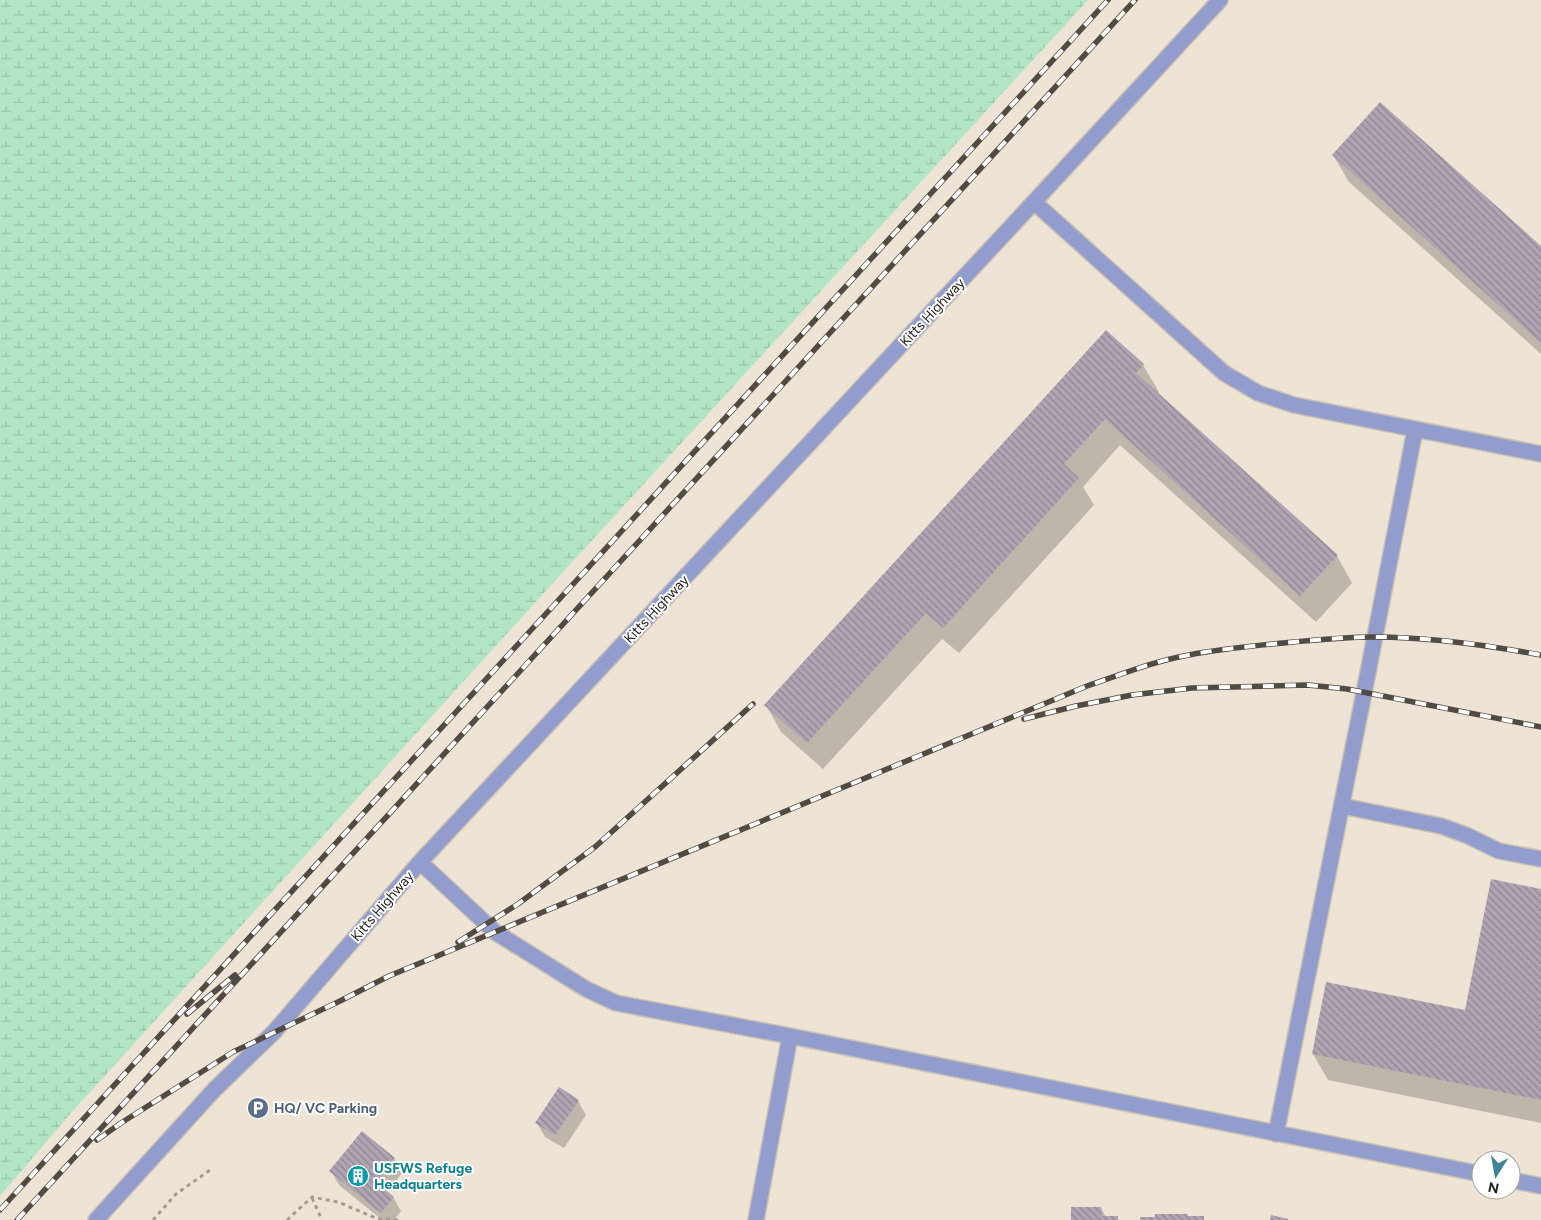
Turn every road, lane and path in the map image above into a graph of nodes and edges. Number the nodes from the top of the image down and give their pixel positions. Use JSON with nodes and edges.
{"nodes":[{"id":1,"x":1220,"y":0,"type":"edge"},
{"id":2,"x":1034,"y":202,"type":"junction"},
{"id":3,"x":1415,"y":430,"type":"junction"},
{"id":4,"x":1541,"y":454,"type":"edge"},
{"id":5,"x":1342,"y":806,"type":"junction"},
{"id":6,"x":1541,"y":859,"type":"edge"},
{"id":7,"x":420,"y":862,"type":"junction"},
{"id":8,"x":790,"y":1036,"type":"junction"},
{"id":9,"x":1276,"y":1134,"type":"junction"},
{"id":10,"x":213,"y":1168,"type":"dead end"},
{"id":11,"x":1471,"y":1172,"type":"edge"},
{"id":12,"x":1521,"y":1182,"type":"edge"},
{"id":13,"x":1541,"y":1186,"type":"edge"},
{"id":14,"x":312,"y":1197,"type":"junction"},
{"id":15,"x":379,"y":1219,"type":"edge"},
{"id":16,"x":96,"y":1220,"type":"edge"},
{"id":17,"x":153,"y":1220,"type":"edge"},
{"id":18,"x":287,"y":1220,"type":"edge"},
{"id":19,"x":322,"y":1220,"type":"edge"},
{"id":20,"x":398,"y":1220,"type":"edge"},
{"id":21,"x":756,"y":1220,"type":"edge"}],
"edges":[{"from":1,"to":2,"type":"street","name":"Kitts Highway"},
{"from":2,"to":3,"type":"street"},
{"from":2,"to":7,"type":"street","name":"Kitts Highway"},
{"from":3,"to":4,"type":"street"},
{"from":3,"to":5,"type":"street"},
{"from":5,"to":6,"type":"street"},
{"from":5,"to":9,"type":"street"},
{"from":7,"to":8,"type":"street"},
{"from":7,"to":16,"type":"street","name":"Kitts Highway"},
{"from":8,"to":9,"type":"street"},
{"from":8,"to":21,"type":"street"},
{"from":9,"to":11,"type":"street"},
{"from":10,"to":17,"type":"path"},
{"from":12,"to":13,"type":"street"},
{"from":14,"to":15,"type":"path"},
{"from":14,"to":18,"type":"path"},
{"from":14,"to":19,"type":"path"},
{"from":15,"to":20,"type":"path"}]}
